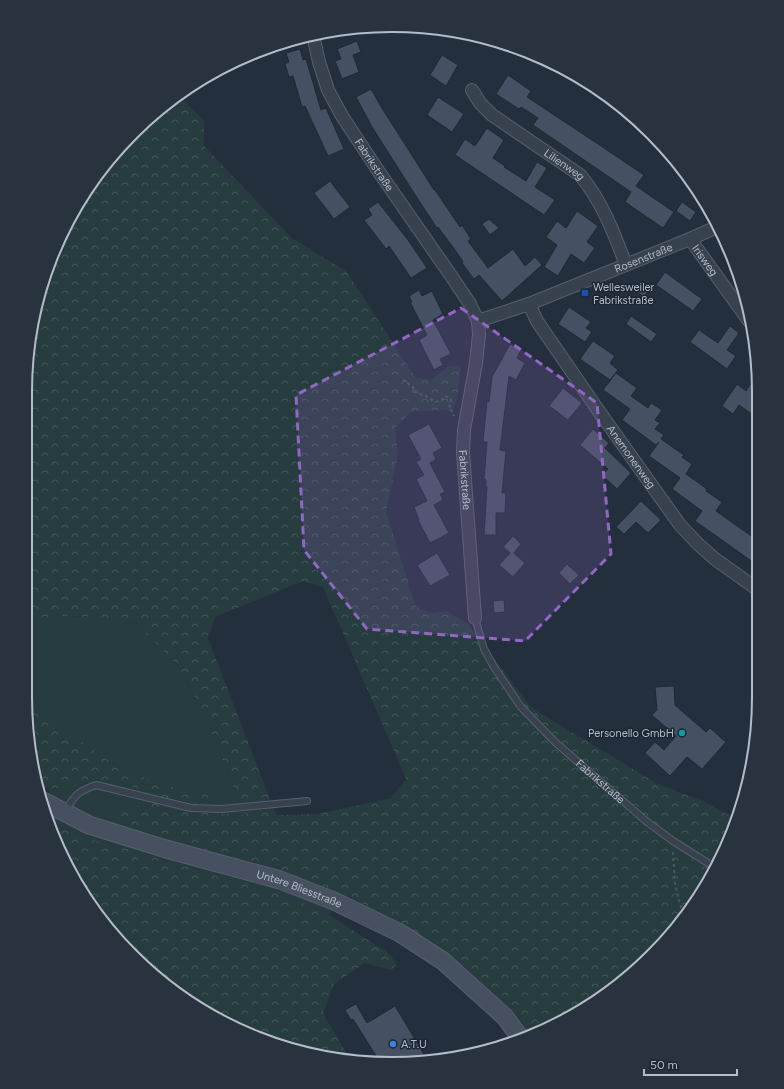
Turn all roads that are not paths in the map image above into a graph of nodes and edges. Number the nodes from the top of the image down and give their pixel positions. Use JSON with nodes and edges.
{"nodes":[{"id":1,"x":314,"y":41,"type":"edge"},
{"id":2,"x":472,"y":90,"type":"dead end"},
{"id":3,"x":713,"y":229,"type":"edge"},
{"id":4,"x":690,"y":239,"type":"junction"},
{"id":5,"x":626,"y":265,"type":"junction"},
{"id":6,"x":529,"y":304,"type":"junction"},
{"id":7,"x":743,"y":313,"type":"edge"},
{"id":8,"x":478,"y":321,"type":"junction"},
{"id":9,"x":752,"y":585,"type":"edge"},
{"id":10,"x":476,"y":618,"type":"joint"},
{"id":11,"x":307,"y":801,"type":"dead end"},
{"id":12,"x":48,"y":804,"type":"edge"},
{"id":13,"x":64,"y":812,"type":"junction"},
{"id":14,"x":711,"y":865,"type":"edge"},
{"id":15,"x":518,"y":1034,"type":"edge"}],
"edges":[{"from":1,"to":8,"type":"street","name":"Fabrikstraße"},
{"from":2,"to":5,"type":"street","name":"Lilienweg"},
{"from":3,"to":4,"type":"street","name":"Rosenstraße"},
{"from":4,"to":5,"type":"street","name":"Rosenstraße"},
{"from":4,"to":7,"type":"street","name":"Irisweg"},
{"from":5,"to":6,"type":"street","name":"Rosenstraße"},
{"from":6,"to":8,"type":"street","name":"Rosenstraße"},
{"from":6,"to":9,"type":"street","name":"Anemonenweg"},
{"from":8,"to":10,"type":"street","name":"Fabrikstraße"},
{"from":10,"to":14,"type":"lane","name":"Fabrikstraße"},
{"from":11,"to":13,"type":"lane"},
{"from":12,"to":13,"type":"main road","name":"Untere Bliesstraße"},
{"from":13,"to":15,"type":"main road","name":"Untere Bliesstraße"}]}
